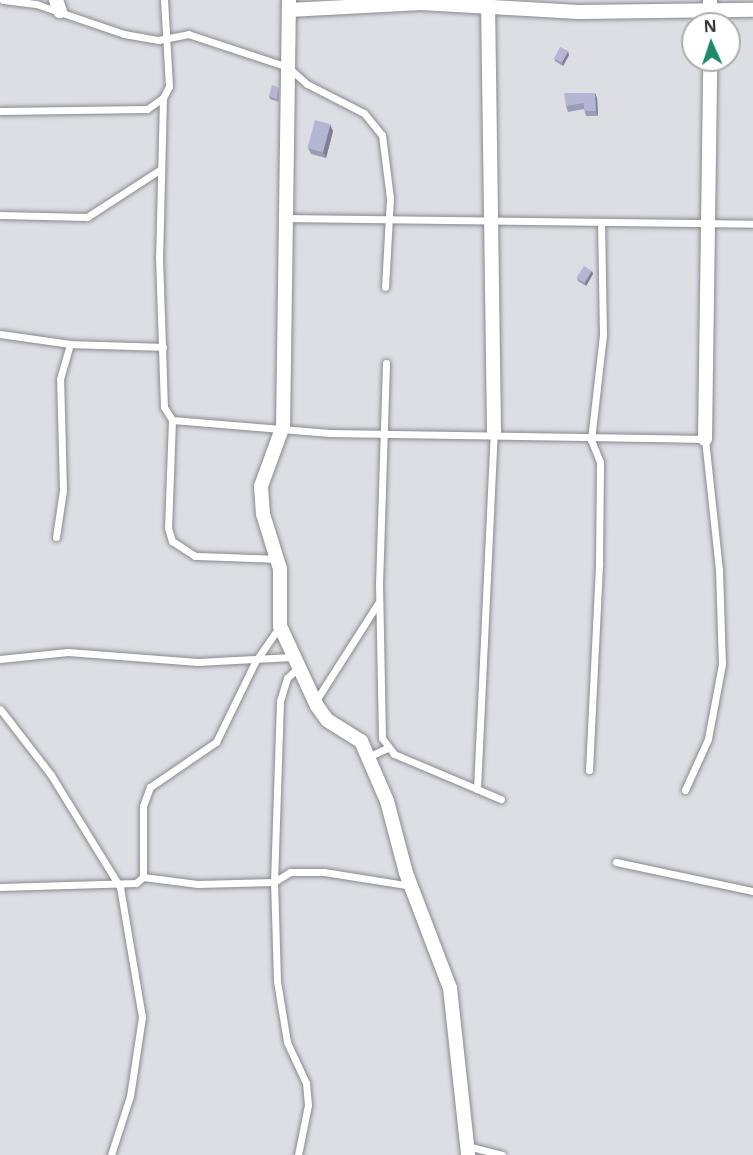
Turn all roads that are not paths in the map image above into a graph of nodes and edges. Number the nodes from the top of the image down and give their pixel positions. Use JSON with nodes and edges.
{"nodes":[{"id":1,"x":3,"y":0,"type":"edge"},
{"id":2,"x":164,"y":0,"type":"edge"},
{"id":3,"x":488,"y":3,"type":"edge"},
{"id":4,"x":289,"y":5,"type":"edge"},
{"id":5,"x":58,"y":6,"type":"edge"},
{"id":6,"x":753,"y":10,"type":"edge"},
{"id":7,"x":710,"y":12,"type":"edge"},
{"id":8,"x":166,"y":37,"type":"junction"},
{"id":9,"x":288,"y":67,"type":"junction"},
{"id":10,"x":710,"y":72,"type":"edge"},
{"id":11,"x":163,"y":98,"type":"junction"},
{"id":12,"x":0,"y":111,"type":"edge"},
{"id":13,"x":161,"y":170,"type":"junction"},
{"id":14,"x":0,"y":215,"type":"edge"},
{"id":15,"x":286,"y":218,"type":"junction"},
{"id":16,"x":388,"y":220,"type":"junction"},
{"id":17,"x":492,"y":222,"type":"junction"},
{"id":18,"x":601,"y":224,"type":"junction"},
{"id":19,"x":753,"y":224,"type":"edge"},
{"id":20,"x":707,"y":225,"type":"junction"},
{"id":21,"x":385,"y":287,"type":"dead end"},
{"id":22,"x":0,"y":334,"type":"edge"},
{"id":23,"x":70,"y":344,"type":"junction"},
{"id":24,"x":164,"y":347,"type":"junction"},
{"id":25,"x":386,"y":363,"type":"dead end"},
{"id":26,"x":172,"y":420,"type":"junction"},
{"id":27,"x":283,"y":426,"type":"junction"},
{"id":28,"x":384,"y":432,"type":"junction"},
{"id":29,"x":494,"y":432,"type":"junction"},
{"id":30,"x":705,"y":439,"type":"junction"},
{"id":31,"x":591,"y":440,"type":"junction"},
{"id":32,"x":56,"y":537,"type":"dead end"},
{"id":33,"x":276,"y":559,"type":"junction"},
{"id":34,"x":379,"y":601,"type":"junction"},
{"id":35,"x":280,"y":626,"type":"junction"},
{"id":36,"x":0,"y":659,"type":"edge"},
{"id":37,"x":255,"y":662,"type":"junction"},
{"id":38,"x":295,"y":662,"type":"junction"},
{"id":39,"x":315,"y":702,"type":"junction"},
{"id":40,"x":0,"y":709,"type":"edge"},
{"id":41,"x":387,"y":748,"type":"junction"},
{"id":42,"x":370,"y":756,"type":"junction"},
{"id":43,"x":589,"y":770,"type":"dead end"},
{"id":44,"x":477,"y":789,"type":"junction"},
{"id":45,"x":685,"y":790,"type":"dead end"},
{"id":46,"x":501,"y":799,"type":"dead end"},
{"id":47,"x":616,"y":862,"type":"dead end"},
{"id":48,"x":143,"y":877,"type":"junction"},
{"id":49,"x":274,"y":882,"type":"junction"},
{"id":50,"x":411,"y":886,"type":"junction"},
{"id":51,"x":0,"y":887,"type":"edge"},
{"id":52,"x":120,"y":888,"type":"junction"},
{"id":53,"x":753,"y":891,"type":"edge"},
{"id":54,"x":468,"y":1150,"type":"edge"},
{"id":55,"x":111,"y":1155,"type":"edge"},
{"id":56,"x":298,"y":1155,"type":"edge"},
{"id":57,"x":502,"y":1155,"type":"edge"}],
"edges":[{"from":1,"to":5,"type":"lane"},
{"from":2,"to":8,"type":"lane"},
{"from":3,"to":4,"type":"street"},
{"from":3,"to":7,"type":"street"},
{"from":3,"to":17,"type":"street"},
{"from":4,"to":9,"type":"street"},
{"from":5,"to":8,"type":"lane"},
{"from":6,"to":7,"type":"street"},
{"from":8,"to":9,"type":"lane"},
{"from":8,"to":11,"type":"lane"},
{"from":9,"to":15,"type":"street"},
{"from":9,"to":16,"type":"lane"},
{"from":10,"to":20,"type":"street"},
{"from":11,"to":12,"type":"lane"},
{"from":11,"to":13,"type":"lane"},
{"from":13,"to":14,"type":"lane"},
{"from":13,"to":24,"type":"lane"},
{"from":15,"to":16,"type":"lane"},
{"from":15,"to":27,"type":"street"},
{"from":16,"to":17,"type":"lane"},
{"from":16,"to":21,"type":"lane"},
{"from":17,"to":18,"type":"lane"},
{"from":17,"to":29,"type":"street"},
{"from":18,"to":20,"type":"lane"},
{"from":18,"to":31,"type":"lane"},
{"from":19,"to":20,"type":"lane"},
{"from":20,"to":30,"type":"street"},
{"from":22,"to":23,"type":"lane"},
{"from":23,"to":24,"type":"lane"},
{"from":23,"to":32,"type":"lane"},
{"from":24,"to":26,"type":"lane"},
{"from":25,"to":28,"type":"lane"},
{"from":26,"to":27,"type":"lane"},
{"from":26,"to":33,"type":"lane"},
{"from":27,"to":28,"type":"lane"},
{"from":27,"to":33,"type":"street"},
{"from":28,"to":29,"type":"lane"},
{"from":28,"to":34,"type":"lane"},
{"from":29,"to":31,"type":"lane"},
{"from":29,"to":44,"type":"lane"},
{"from":30,"to":31,"type":"lane"},
{"from":30,"to":45,"type":"lane"},
{"from":31,"to":43,"type":"lane"},
{"from":33,"to":35,"type":"street"},
{"from":34,"to":39,"type":"lane"},
{"from":34,"to":41,"type":"lane"},
{"from":35,"to":37,"type":"lane"},
{"from":35,"to":38,"type":"street"},
{"from":36,"to":37,"type":"lane"},
{"from":37,"to":38,"type":"lane"},
{"from":37,"to":48,"type":"lane"},
{"from":38,"to":39,"type":"street"},
{"from":38,"to":49,"type":"lane"},
{"from":39,"to":42,"type":"street"},
{"from":40,"to":52,"type":"lane"},
{"from":41,"to":42,"type":"lane"},
{"from":41,"to":44,"type":"lane"},
{"from":42,"to":50,"type":"street"},
{"from":44,"to":46,"type":"lane"},
{"from":47,"to":53,"type":"lane"},
{"from":48,"to":49,"type":"lane"},
{"from":48,"to":52,"type":"lane"},
{"from":49,"to":50,"type":"lane"},
{"from":49,"to":56,"type":"lane"},
{"from":50,"to":54,"type":"street"},
{"from":51,"to":52,"type":"lane"},
{"from":52,"to":55,"type":"lane"},
{"from":54,"to":57,"type":"lane"}]}
